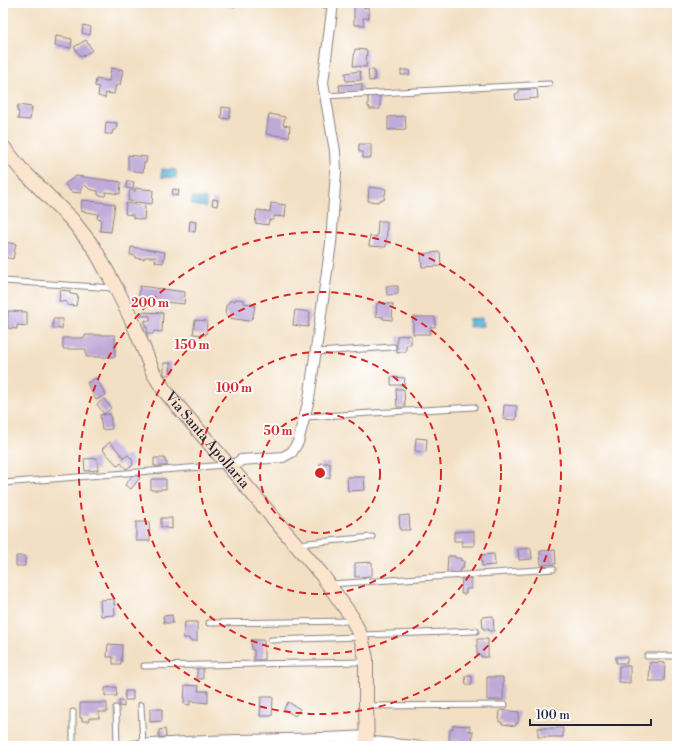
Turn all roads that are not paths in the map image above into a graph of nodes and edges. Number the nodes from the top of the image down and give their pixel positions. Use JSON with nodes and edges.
{"nodes":[{"id":1,"x":312,"y":3,"type":"edge"},
{"id":2,"x":333,"y":4,"type":"edge"},
{"id":3,"x":549,"y":84,"type":"dead end"},
{"id":4,"x":324,"y":96,"type":"junction"},
{"id":5,"x":3,"y":147,"type":"edge"},
{"id":6,"x":3,"y":281,"type":"edge"},
{"id":7,"x":116,"y":288,"type":"junction"},
{"id":8,"x":393,"y":347,"type":"dead end"},
{"id":9,"x":317,"y":352,"type":"junction"},
{"id":10,"x":474,"y":406,"type":"dead end"},
{"id":11,"x":305,"y":417,"type":"junction"},
{"id":12,"x":231,"y":467,"type":"junction"},
{"id":13,"x":3,"y":483,"type":"edge"},
{"id":14,"x":372,"y":536,"type":"dead end"},
{"id":15,"x":296,"y":544,"type":"junction"},
{"id":16,"x":553,"y":568,"type":"dead end"},
{"id":17,"x":329,"y":584,"type":"junction"},
{"id":18,"x":354,"y":621,"type":"junction"},
{"id":19,"x":209,"y":623,"type":"dead end"},
{"id":20,"x":476,"y":631,"type":"dead end"},
{"id":21,"x":361,"y":636,"type":"junction"},
{"id":22,"x":271,"y":640,"type":"dead end"},
{"id":23,"x":647,"y":656,"type":"dead end"},
{"id":24,"x":677,"y":656,"type":"edge"},
{"id":25,"x":366,"y":662,"type":"junction"},
{"id":26,"x":144,"y":666,"type":"dead end"},
{"id":27,"x":141,"y":705,"type":"dead end"},
{"id":28,"x":505,"y":705,"type":"dead end"},
{"id":29,"x":366,"y":706,"type":"junction"},
{"id":30,"x":116,"y":708,"type":"dead end"},
{"id":31,"x":73,"y":712,"type":"dead end"},
{"id":32,"x":367,"y":740,"type":"edge"},
{"id":33,"x":73,"y":746,"type":"edge"},
{"id":34,"x":117,"y":746,"type":"edge"},
{"id":35,"x":138,"y":746,"type":"edge"},
{"id":36,"x":438,"y":746,"type":"edge"}],
"edges":[{"from":1,"to":2,"type":"lane"},
{"from":2,"to":4,"type":"street"},
{"from":3,"to":4,"type":"lane"},
{"from":4,"to":9,"type":"street"},
{"from":5,"to":7,"type":"street","name":"Via Santa Apollaria"},
{"from":6,"to":7,"type":"lane"},
{"from":7,"to":12,"type":"street","name":"Via Santa Apollaria"},
{"from":8,"to":9,"type":"lane"},
{"from":9,"to":11,"type":"street"},
{"from":10,"to":11,"type":"lane"},
{"from":11,"to":12,"type":"street"},
{"from":12,"to":13,"type":"lane"},
{"from":12,"to":15,"type":"street","name":"Via Santa Apollaria"},
{"from":14,"to":15,"type":"lane"},
{"from":15,"to":17,"type":"street","name":"Via Santa Apollaria"},
{"from":16,"to":17,"type":"lane"},
{"from":17,"to":18,"type":"street","name":"Via Santa Apollaria"},
{"from":18,"to":19,"type":"lane"},
{"from":18,"to":21,"type":"street","name":"Via Santa Apollaria"},
{"from":20,"to":21,"type":"lane"},
{"from":21,"to":22,"type":"lane"},
{"from":21,"to":25,"type":"street","name":"Via Santa Apollaria"},
{"from":23,"to":24,"type":"lane"},
{"from":25,"to":26,"type":"lane"},
{"from":25,"to":29,"type":"street","name":"Via Santa Apollaria"},
{"from":27,"to":35,"type":"lane"},
{"from":28,"to":29,"type":"lane"},
{"from":29,"to":32,"type":"street","name":"Via Santa Apollaria"},
{"from":30,"to":34,"type":"lane"},
{"from":31,"to":33,"type":"lane"},
{"from":32,"to":35,"type":"street"},
{"from":32,"to":36,"type":"lane"}]}
